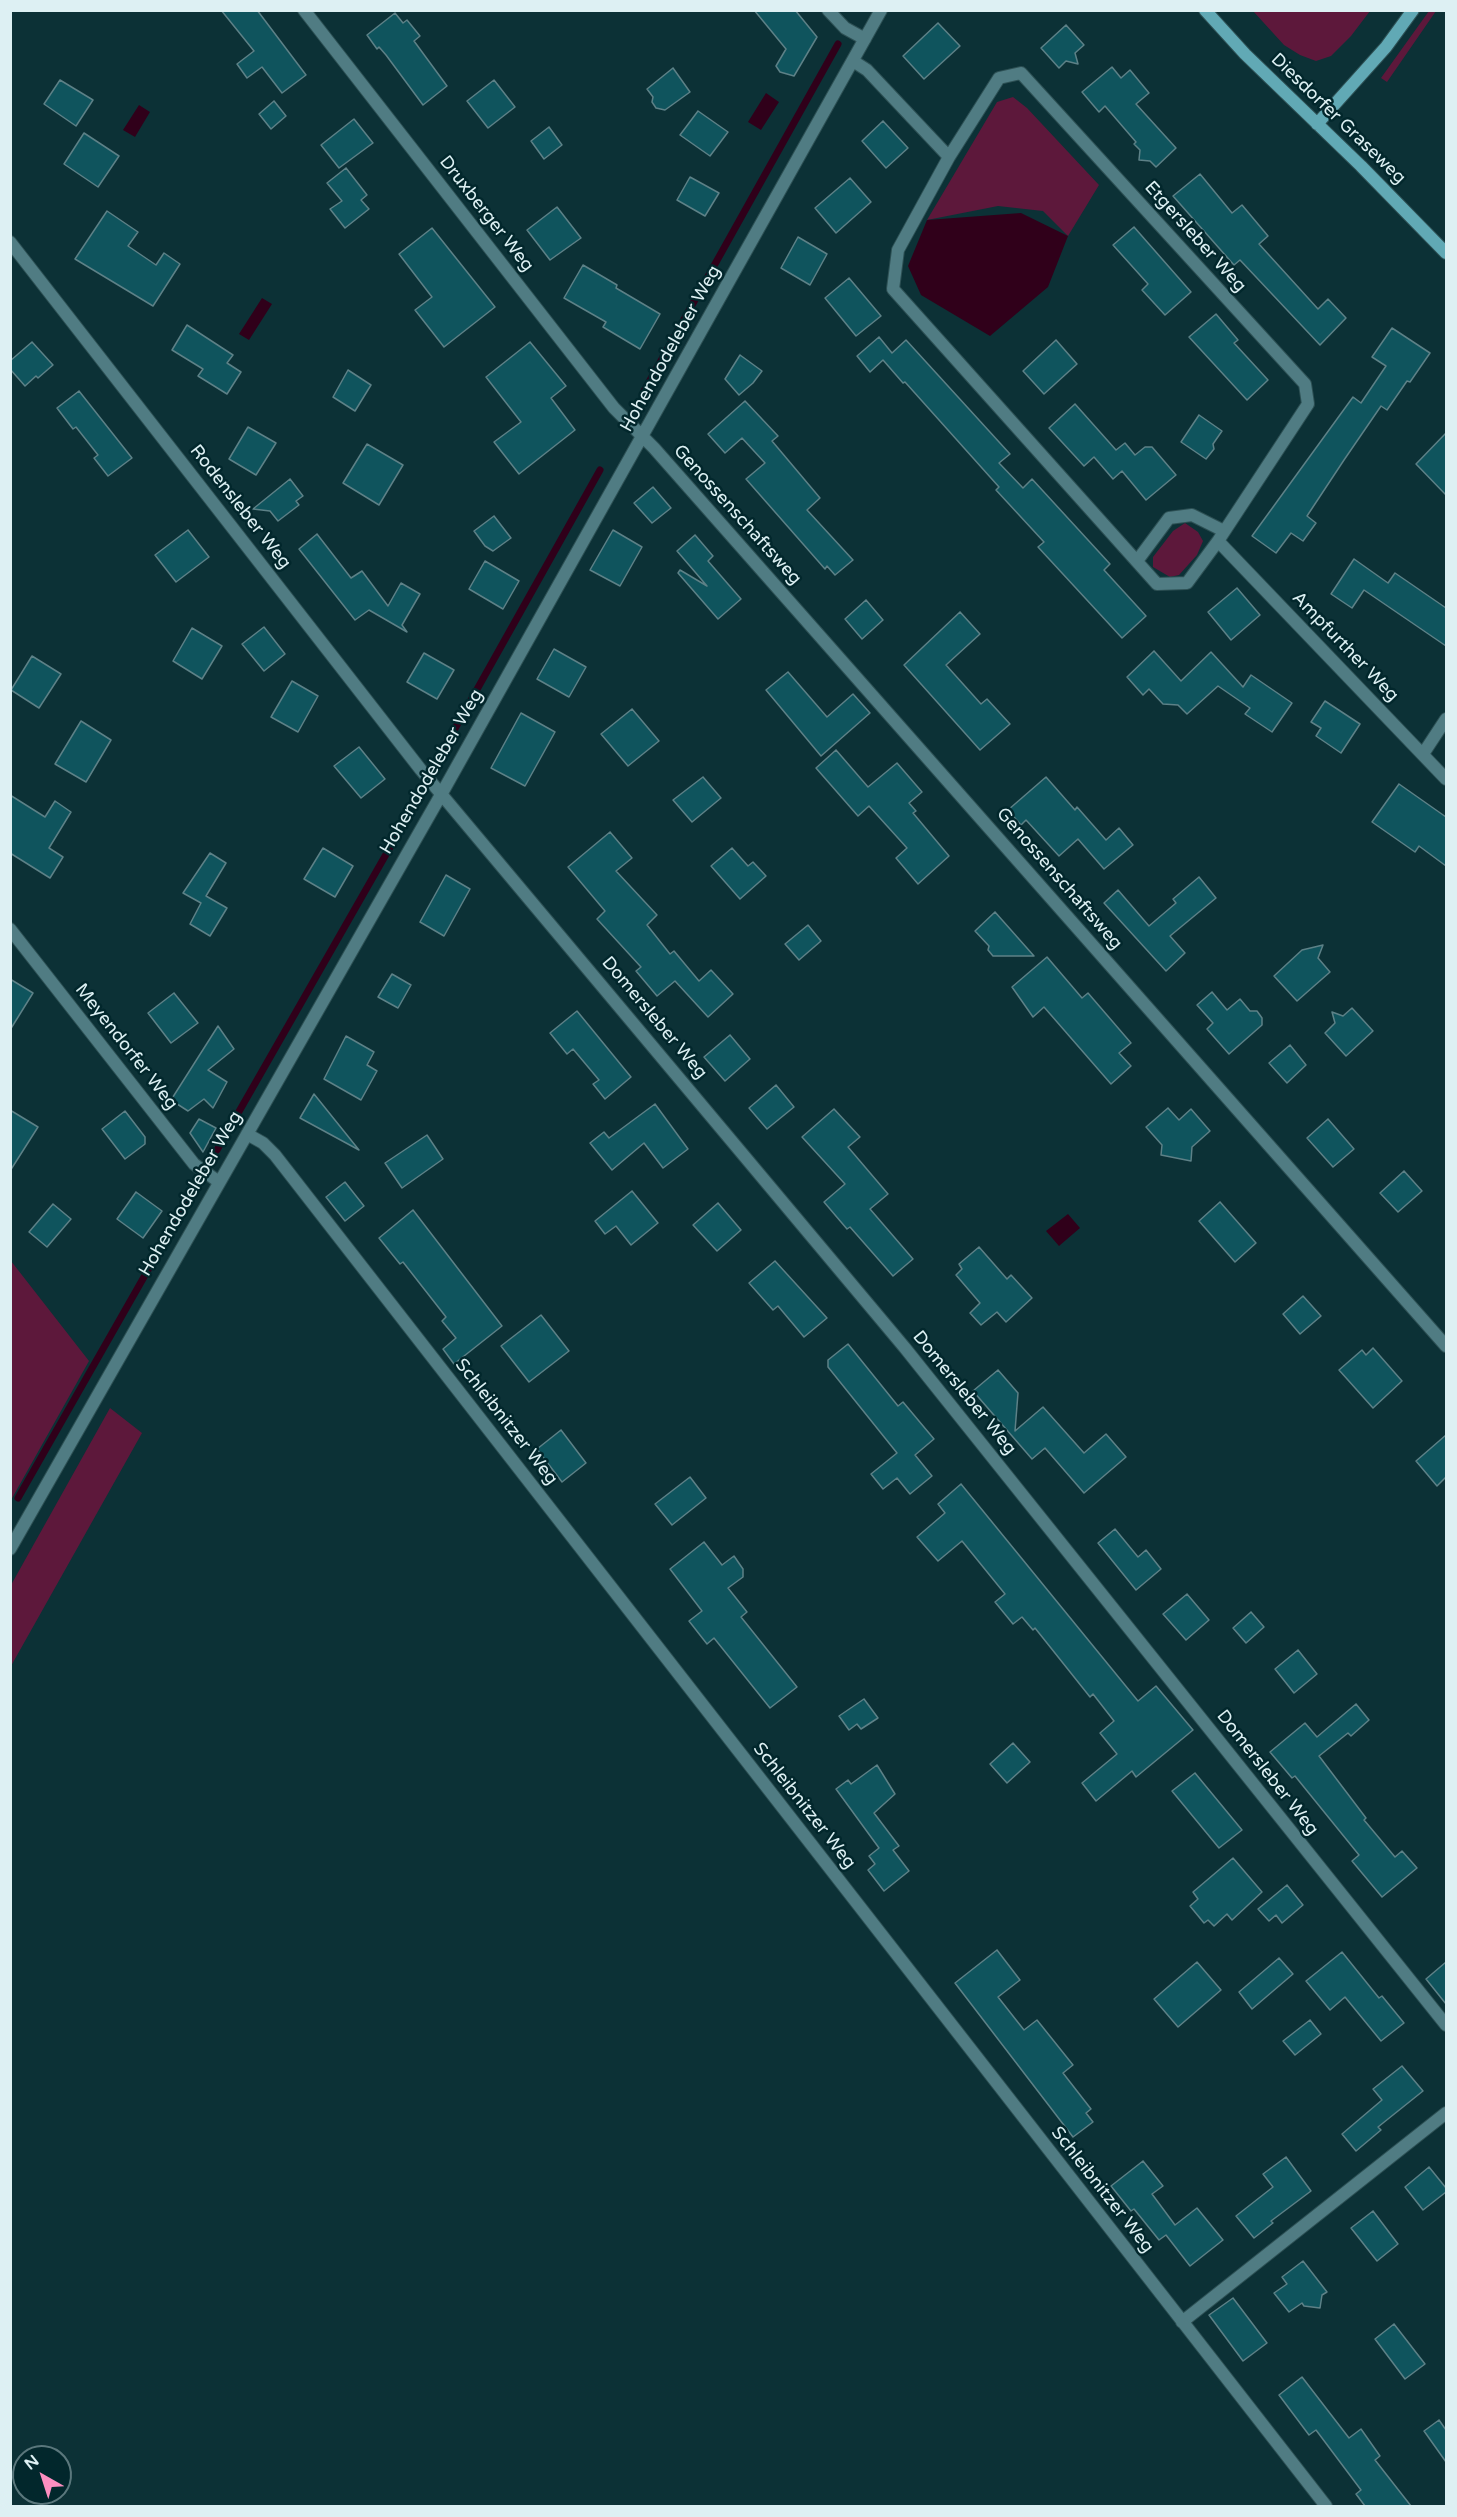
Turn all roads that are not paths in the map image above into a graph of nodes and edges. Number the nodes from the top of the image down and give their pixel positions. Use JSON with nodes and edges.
{"nodes":[{"id":1,"x":304,"y":10,"type":"edge"},
{"id":2,"x":828,"y":10,"type":"edge"},
{"id":3,"x":880,"y":10,"type":"edge"},
{"id":4,"x":1205,"y":10,"type":"edge"},
{"id":5,"x":1413,"y":10,"type":"edge"},
{"id":6,"x":865,"y":39,"type":"junction"},
{"id":7,"x":853,"y":61,"type":"junction"},
{"id":8,"x":1317,"y":124,"type":"junction"},
{"id":9,"x":949,"y":157,"type":"junction"},
{"id":10,"x":10,"y":242,"type":"edge"},
{"id":11,"x":1446,"y":253,"type":"edge"},
{"id":12,"x":642,"y":436,"type":"junction"},
{"id":13,"x":1221,"y":536,"type":"junction"},
{"id":14,"x":1137,"y":561,"type":"junction"},
{"id":15,"x":1446,"y":719,"type":"edge"},
{"id":16,"x":1423,"y":753,"type":"junction"},
{"id":17,"x":1446,"y":779,"type":"edge"},
{"id":18,"x":441,"y":793,"type":"junction"},
{"id":19,"x":10,"y":929,"type":"edge"},
{"id":20,"x":247,"y":1134,"type":"junction"},
{"id":21,"x":219,"y":1182,"type":"junction"},
{"id":22,"x":1446,"y":1346,"type":"edge"},
{"id":23,"x":10,"y":1549,"type":"edge"},
{"id":24,"x":1446,"y":2025,"type":"edge"},
{"id":25,"x":1446,"y":2113,"type":"edge"},
{"id":26,"x":1182,"y":2322,"type":"junction"},
{"id":27,"x":1326,"y":2506,"type":"edge"}],
"edges":[{"from":1,"to":12,"type":"street","name":"Druxberger Weg"},
{"from":2,"to":6,"type":"street"},
{"from":3,"to":6,"type":"street","name":"Hohendodeleber Weg"},
{"from":4,"to":8,"type":"main road","name":"Diesdorfer Graseweg"},
{"from":5,"to":8,"type":"main road"},
{"from":6,"to":7,"type":"street","name":"Hohendodeleber Weg"},
{"from":7,"to":9,"type":"street"},
{"from":7,"to":12,"type":"street","name":"Hohendodeleber Weg"},
{"from":8,"to":11,"type":"main road","name":"Diesdorfer Graseweg"},
{"from":9,"to":13,"type":"street","name":"Etgersleber Weg"},
{"from":9,"to":14,"type":"street","name":"Etgersleber Weg"},
{"from":10,"to":18,"type":"street","name":"Rodensleber Weg"},
{"from":12,"to":18,"type":"street","name":"Hohendodeleber Weg"},
{"from":12,"to":22,"type":"street","name":"Genossenschaftsweg"},
{"from":13,"to":14,"type":"street"},
{"from":13,"to":14,"type":"street","name":"Etgersleber Weg"},
{"from":13,"to":16,"type":"street","name":"Ampfurther Weg"},
{"from":15,"to":16,"type":"street"},
{"from":16,"to":17,"type":"street","name":"Ampfurther Weg"},
{"from":18,"to":20,"type":"street","name":"Hohendodeleber Weg"},
{"from":18,"to":24,"type":"street","name":"Domersleber Weg"},
{"from":19,"to":21,"type":"street","name":"Meyendorfer Weg"},
{"from":20,"to":21,"type":"street","name":"Hohendodeleber Weg"},
{"from":20,"to":26,"type":"street","name":"Schleibnitzer Weg"},
{"from":21,"to":23,"type":"street","name":"Hohendodeleber Weg"},
{"from":25,"to":26,"type":"street"},
{"from":26,"to":27,"type":"street","name":"Schleibnitzer Weg"}]}
